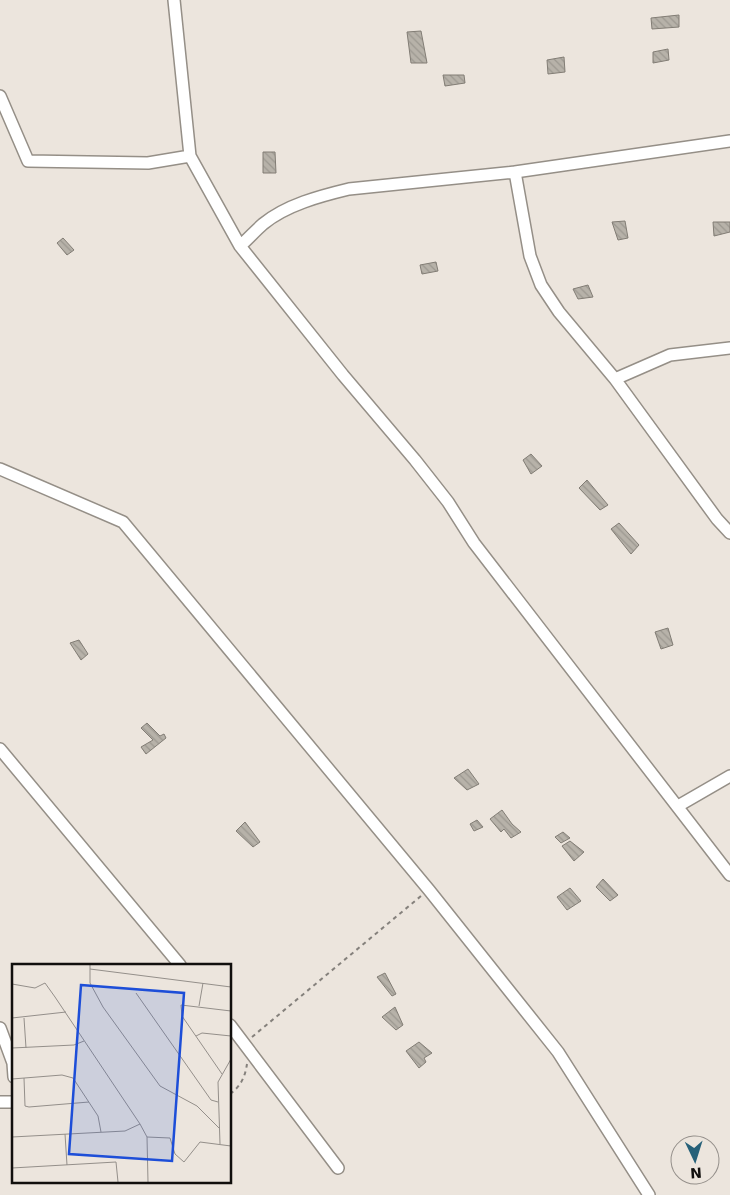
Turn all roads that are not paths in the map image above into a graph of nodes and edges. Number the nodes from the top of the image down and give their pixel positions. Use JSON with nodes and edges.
{"nodes":[{"id":1,"x":174,"y":0,"type":"edge"},
{"id":2,"x":0,"y":96,"type":"edge"},
{"id":3,"x":730,"y":141,"type":"edge"},
{"id":4,"x":190,"y":156,"type":"junction"},
{"id":5,"x":515,"y":172,"type":"junction"},
{"id":6,"x":240,"y":246,"type":"junction"},
{"id":7,"x":730,"y":348,"type":"edge"},
{"id":8,"x":615,"y":379,"type":"junction"},
{"id":9,"x":0,"y":469,"type":"edge"},
{"id":10,"x":730,"y":533,"type":"edge"},
{"id":11,"x":0,"y":749,"type":"edge"},
{"id":12,"x":730,"y":776,"type":"edge"},
{"id":13,"x":678,"y":806,"type":"junction"},
{"id":14,"x":730,"y":875,"type":"edge"},
{"id":15,"x":179,"y":964,"type":"edge"},
{"id":16,"x":231,"y":1026,"type":"edge"},
{"id":17,"x":0,"y":1028,"type":"edge"},
{"id":18,"x":12,"y":1059,"type":"edge"},
{"id":19,"x":338,"y":1168,"type":"dead end"},
{"id":20,"x":650,"y":1195,"type":"edge"}],
"edges":[{"from":1,"to":4,"type":"street"},
{"from":2,"to":4,"type":"street"},
{"from":3,"to":5,"type":"street"},
{"from":4,"to":6,"type":"street"},
{"from":5,"to":6,"type":"street"},
{"from":5,"to":8,"type":"street"},
{"from":6,"to":13,"type":"street"},
{"from":7,"to":8,"type":"street"},
{"from":8,"to":10,"type":"street"},
{"from":9,"to":20,"type":"street"},
{"from":11,"to":15,"type":"street"},
{"from":12,"to":13,"type":"street"},
{"from":13,"to":14,"type":"street"},
{"from":16,"to":19,"type":"street"},
{"from":17,"to":18,"type":"street"}]}
